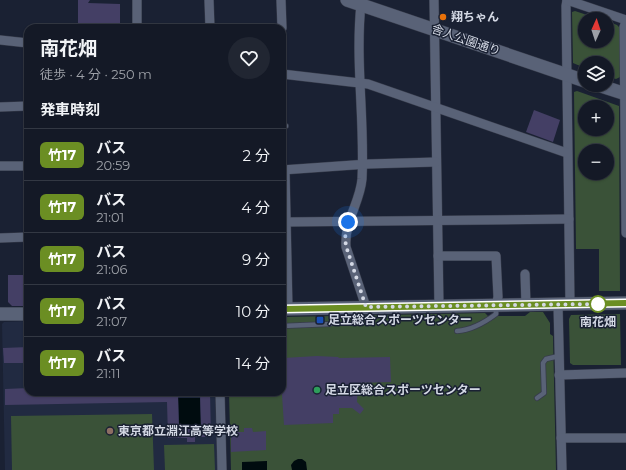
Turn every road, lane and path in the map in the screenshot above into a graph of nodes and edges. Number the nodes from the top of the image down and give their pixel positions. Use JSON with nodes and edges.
{"nodes":[{"id":1,"x":137,"y":0,"type":"edge"},
{"id":2,"x":210,"y":0,"type":"edge"},
{"id":3,"x":281,"y":0,"type":"edge"},
{"id":4,"x":347,"y":0,"type":"edge"},
{"id":5,"x":434,"y":0,"type":"edge"},
{"id":6,"x":567,"y":0,"type":"edge"},
{"id":7,"x":361,"y":4,"type":"junction"},
{"id":8,"x":626,"y":21,"type":"edge"},
{"id":9,"x":137,"y":24,"type":"edge"},
{"id":10,"x":210,"y":24,"type":"edge"},
{"id":11,"x":282,"y":24,"type":"edge"},
{"id":12,"x":435,"y":30,"type":"junction"},
{"id":13,"x":0,"y":40,"type":"edge"},
{"id":14,"x":24,"y":43,"type":"edge"},
{"id":15,"x":286,"y":74,"type":"edge"},
{"id":16,"x":566,"y":74,"type":"junction"},
{"id":17,"x":578,"y":78,"type":"edge"},
{"id":18,"x":361,"y":83,"type":"junction"},
{"id":19,"x":614,"y":90,"type":"edge"},
{"id":20,"x":626,"y":94,"type":"edge"},
{"id":21,"x":24,"y":106,"type":"edge"},
{"id":22,"x":0,"y":107,"type":"edge"},
{"id":23,"x":436,"y":108,"type":"junction"},
{"id":24,"x":567,"y":153,"type":"junction"},
{"id":25,"x":436,"y":162,"type":"junction"},
{"id":26,"x":362,"y":165,"type":"junction"},
{"id":27,"x":0,"y":166,"type":"edge"},
{"id":28,"x":24,"y":166,"type":"edge"},
{"id":29,"x":286,"y":170,"type":"edge"},
{"id":30,"x":626,"y":173,"type":"edge"},
{"id":31,"x":569,"y":219,"type":"junction"},
{"id":32,"x":438,"y":220,"type":"junction"},
{"id":33,"x":286,"y":222,"type":"edge"},
{"id":34,"x":348,"y":222,"type":"junction"},
{"id":35,"x":626,"y":233,"type":"edge"},
{"id":36,"x":0,"y":238,"type":"edge"},
{"id":37,"x":24,"y":238,"type":"edge"},
{"id":38,"x":438,"y":256,"type":"junction"},
{"id":39,"x":525,"y":274,"type":"dead end"},
{"id":40,"x":626,"y":303,"type":"edge"},
{"id":41,"x":564,"y":304,"type":"junction"},
{"id":42,"x":526,"y":305,"type":"junction"},
{"id":43,"x":438,"y":306,"type":"junction"},
{"id":44,"x":496,"y":306,"type":"junction"},
{"id":45,"x":366,"y":307,"type":"junction"},
{"id":46,"x":286,"y":308,"type":"edge"},
{"id":47,"x":335,"y":308,"type":"junction"},
{"id":48,"x":0,"y":314,"type":"edge"},
{"id":49,"x":24,"y":314,"type":"edge"},
{"id":50,"x":286,"y":326,"type":"edge"},
{"id":51,"x":457,"y":331,"type":"dead end"},
{"id":52,"x":559,"y":356,"type":"junction"},
{"id":53,"x":626,"y":373,"type":"edge"},
{"id":54,"x":559,"y":375,"type":"junction"},
{"id":55,"x":220,"y":396,"type":"edge"},
{"id":56,"x":537,"y":398,"type":"dead end"},
{"id":57,"x":561,"y":438,"type":"junction"},
{"id":58,"x":626,"y":438,"type":"edge"},
{"id":59,"x":222,"y":470,"type":"edge"},
{"id":60,"x":562,"y":470,"type":"edge"}],
"edges":[{"from":1,"to":9,"type":"street"},
{"from":2,"to":10,"type":"street"},
{"from":3,"to":11,"type":"street"},
{"from":4,"to":7,"type":"street","name":"舎人公園通り"},
{"from":5,"to":12,"type":"street"},
{"from":6,"to":8,"type":"street"},
{"from":6,"to":16,"type":"street"},
{"from":7,"to":12,"type":"street","name":"舎人公園通り"},
{"from":7,"to":18,"type":"street"},
{"from":8,"to":20,"type":"street"},
{"from":12,"to":16,"type":"street","name":"舎人公園通り"},
{"from":12,"to":23,"type":"street"},
{"from":13,"to":14,"type":"street"},
{"from":15,"to":18,"type":"street"},
{"from":16,"to":17,"type":"street","name":"舎人公園通り"},
{"from":16,"to":24,"type":"street"},
{"from":18,"to":23,"type":"street"},
{"from":18,"to":26,"type":"street"},
{"from":19,"to":20,"type":"street"},
{"from":20,"to":30,"type":"street"},
{"from":21,"to":22,"type":"street"},
{"from":23,"to":24,"type":"street"},
{"from":23,"to":25,"type":"street"},
{"from":24,"to":31,"type":"street"},
{"from":25,"to":26,"type":"street"},
{"from":25,"to":32,"type":"street"},
{"from":26,"to":29,"type":"street"},
{"from":26,"to":34,"type":"street"},
{"from":27,"to":28,"type":"street"},
{"from":30,"to":35,"type":"street"},
{"from":31,"to":32,"type":"street"},
{"from":31,"to":41,"type":"street"},
{"from":32,"to":34,"type":"street"},
{"from":32,"to":38,"type":"street"},
{"from":33,"to":34,"type":"street"},
{"from":34,"to":45,"type":"street"},
{"from":36,"to":37,"type":"street"},
{"from":38,"to":43,"type":"street"},
{"from":38,"to":44,"type":"street"},
{"from":39,"to":42,"type":"street"},
{"from":40,"to":41,"type":"street"},
{"from":41,"to":42,"type":"street"},
{"from":41,"to":52,"type":"street"},
{"from":42,"to":44,"type":"street"},
{"from":43,"to":44,"type":"street"},
{"from":43,"to":45,"type":"street"},
{"from":44,"to":51,"type":"lane"},
{"from":45,"to":47,"type":"street"},
{"from":46,"to":47,"type":"street"},
{"from":47,"to":50,"type":"lane"},
{"from":48,"to":49,"type":"street"},
{"from":52,"to":54,"type":"street"},
{"from":52,"to":56,"type":"lane"},
{"from":53,"to":54,"type":"street"},
{"from":54,"to":57,"type":"street"},
{"from":55,"to":59,"type":"street"},
{"from":57,"to":58,"type":"street"},
{"from":57,"to":60,"type":"street"}]}
